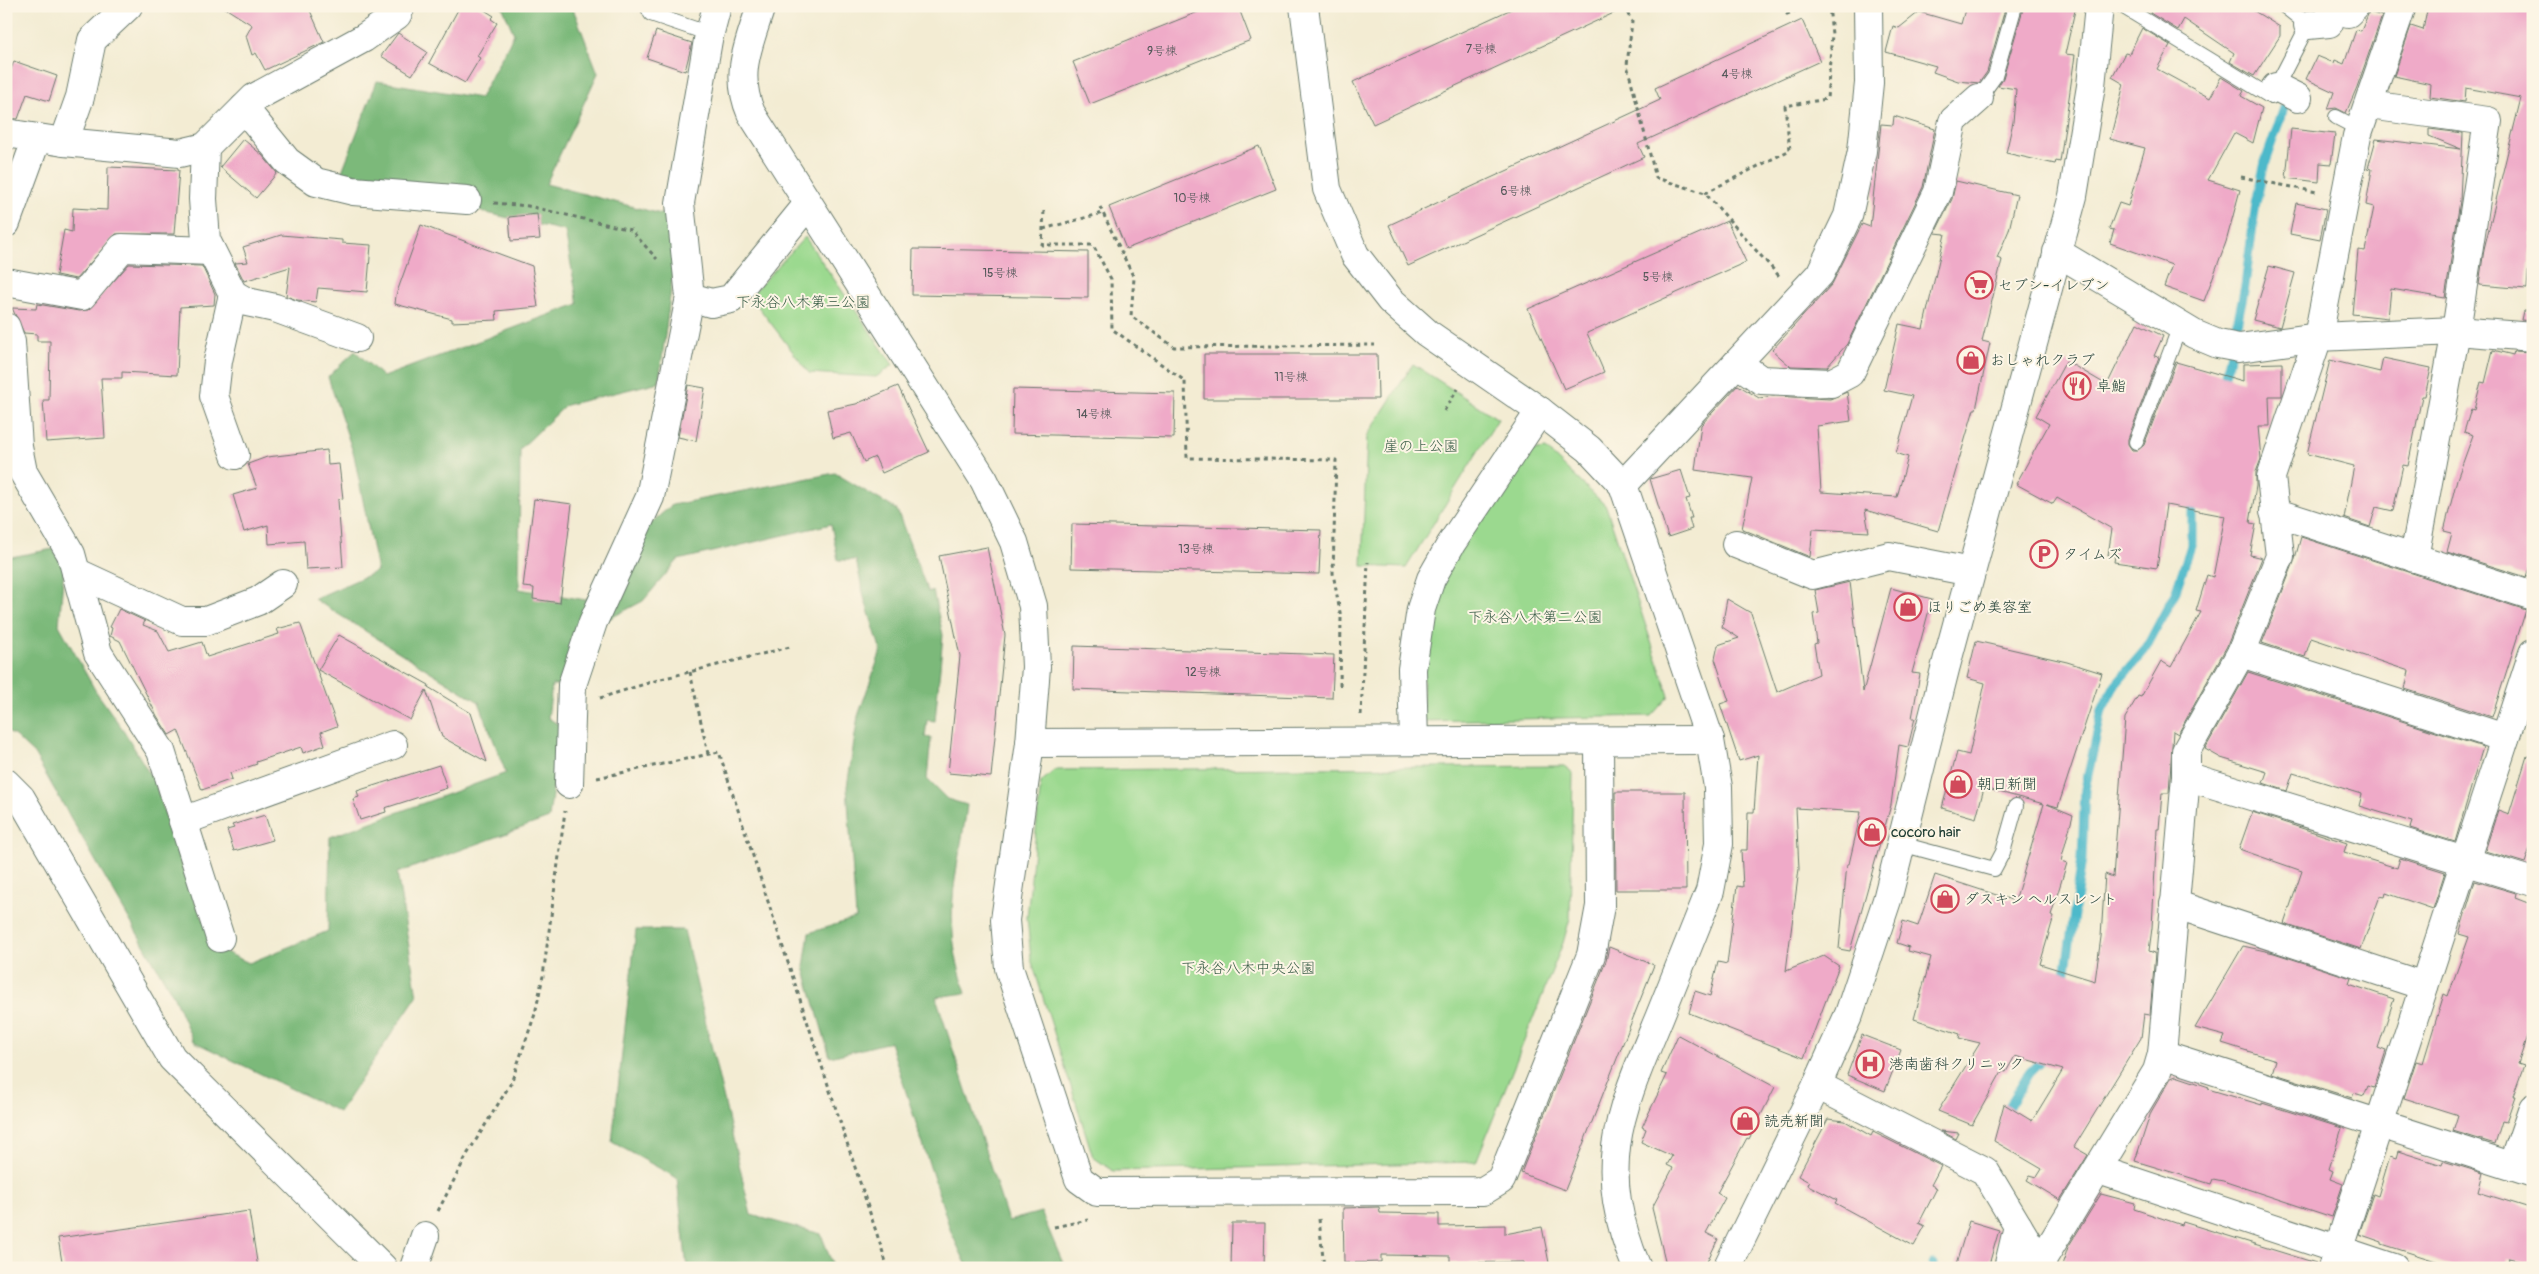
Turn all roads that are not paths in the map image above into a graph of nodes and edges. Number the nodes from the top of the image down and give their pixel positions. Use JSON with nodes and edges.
{"nodes":[{"id":1,"x":128,"y":6,"type":"edge"},
{"id":2,"x":401,"y":6,"type":"edge"},
{"id":3,"x":647,"y":6,"type":"edge"},
{"id":4,"x":717,"y":6,"type":"edge"},
{"id":5,"x":761,"y":6,"type":"edge"},
{"id":6,"x":1304,"y":6,"type":"edge"},
{"id":7,"x":1868,"y":6,"type":"edge"},
{"id":8,"x":2015,"y":6,"type":"edge"},
{"id":9,"x":2099,"y":6,"type":"edge"},
{"id":10,"x":2122,"y":6,"type":"edge"},
{"id":11,"x":2284,"y":6,"type":"edge"},
{"id":12,"x":2402,"y":6,"type":"edge"},
{"id":13,"x":2335,"y":17,"type":"edge"},
{"id":14,"x":710,"y":34,"type":"junction"},
{"id":15,"x":1979,"y":98,"type":"joint"},
{"id":16,"x":2369,"y":105,"type":"junction"},
{"id":17,"x":244,"y":108,"type":"junction"},
{"id":18,"x":6,"y":133,"type":"edge"},
{"id":19,"x":37,"y":138,"type":"junction"},
{"id":20,"x":64,"y":142,"type":"junction"},
{"id":21,"x":205,"y":147,"type":"junction"},
{"id":22,"x":467,"y":200,"type":"dead end"},
{"id":23,"x":808,"y":204,"type":"junction"},
{"id":24,"x":6,"y":223,"type":"edge"},
{"id":25,"x":211,"y":251,"type":"junction"},
{"id":26,"x":2057,"y":252,"type":"junction"},
{"id":27,"x":6,"y":282,"type":"edge"},
{"id":28,"x":233,"y":294,"type":"junction"},
{"id":29,"x":690,"y":297,"type":"junction"},
{"id":30,"x":2180,"y":326,"type":"junction"},
{"id":31,"x":6,"y":327,"type":"edge"},
{"id":32,"x":2456,"y":331,"type":"junction"},
{"id":33,"x":2318,"y":337,"type":"junction"},
{"id":34,"x":2533,"y":337,"type":"edge"},
{"id":35,"x":357,"y":338,"type":"dead end"},
{"id":36,"x":1737,"y":363,"type":"junction"},
{"id":37,"x":1540,"y":411,"type":"junction"},
{"id":38,"x":2136,"y":442,"type":"dead end"},
{"id":39,"x":235,"y":455,"type":"dead end"},
{"id":40,"x":1622,"y":485,"type":"junction"},
{"id":41,"x":2274,"y":512,"type":"junction"},
{"id":42,"x":1736,"y":544,"type":"dead end"},
{"id":43,"x":2414,"y":558,"type":"junction"},
{"id":44,"x":76,"y":572,"type":"junction"},
{"id":45,"x":1971,"y":572,"type":"junction"},
{"id":46,"x":283,"y":584,"type":"dead end"},
{"id":47,"x":2533,"y":596,"type":"edge"},
{"id":48,"x":2241,"y":653,"type":"junction"},
{"id":49,"x":2533,"y":654,"type":"edge"},
{"id":50,"x":2505,"y":738,"type":"junction"},
{"id":51,"x":1710,"y":740,"type":"junction"},
{"id":52,"x":1414,"y":741,"type":"junction"},
{"id":53,"x":1599,"y":741,"type":"junction"},
{"id":54,"x":1030,"y":742,"type":"junction"},
{"id":55,"x":393,"y":745,"type":"dead end"},
{"id":56,"x":2186,"y":776,"type":"junction"},
{"id":57,"x":6,"y":783,"type":"edge"},
{"id":58,"x":569,"y":784,"type":"road end"},
{"id":59,"x":2016,"y":806,"type":"dead end"},
{"id":60,"x":183,"y":821,"type":"junction"},
{"id":61,"x":1902,"y":844,"type":"junction"},
{"id":62,"x":2465,"y":861,"type":"junction"},
{"id":63,"x":2533,"y":882,"type":"edge"},
{"id":64,"x":2174,"y":904,"type":"junction"},
{"id":65,"x":220,"y":938,"type":"dead end"},
{"id":66,"x":2424,"y":986,"type":"junction"},
{"id":67,"x":2162,"y":1054,"type":"junction"},
{"id":68,"x":1817,"y":1085,"type":"junction"},
{"id":69,"x":2533,"y":1108,"type":"edge"},
{"id":70,"x":2379,"y":1124,"type":"junction"},
{"id":71,"x":2523,"y":1169,"type":"edge"},
{"id":72,"x":2099,"y":1170,"type":"junction"},
{"id":73,"x":2018,"y":1226,"type":"junction"},
{"id":74,"x":425,"y":1236,"type":"road end"},
{"id":75,"x":2335,"y":1259,"type":"edge"},
{"id":76,"x":2042,"y":1266,"type":"edge"},
{"id":77,"x":383,"y":1268,"type":"edge"},
{"id":78,"x":414,"y":1268,"type":"edge"},
{"id":79,"x":1637,"y":1268,"type":"edge"},
{"id":80,"x":1727,"y":1268,"type":"edge"},
{"id":81,"x":2008,"y":1268,"type":"edge"},
{"id":82,"x":2394,"y":1268,"type":"edge"}],
"edges":[{"from":1,"to":20,"type":"street"},
{"from":2,"to":17,"type":"street"},
{"from":3,"to":14,"type":"lane"},
{"from":4,"to":14,"type":"street"},
{"from":5,"to":23,"type":"street"},
{"from":6,"to":37,"type":"street"},
{"from":7,"to":36,"type":"street"},
{"from":8,"to":15,"type":"lane"},
{"from":9,"to":26,"type":"street"},
{"from":10,"to":13,"type":"lane"},
{"from":11,"to":13,"type":"lane"},
{"from":12,"to":16,"type":"street"},
{"from":14,"to":29,"type":"street"},
{"from":15,"to":36,"type":"street"},
{"from":16,"to":32,"type":"street"},
{"from":16,"to":33,"type":"street"},
{"from":17,"to":21,"type":"street"},
{"from":17,"to":22,"type":"street"},
{"from":18,"to":19,"type":"street"},
{"from":19,"to":20,"type":"street"},
{"from":19,"to":24,"type":"street"},
{"from":20,"to":21,"type":"street"},
{"from":21,"to":25,"type":"street"},
{"from":23,"to":29,"type":"street"},
{"from":23,"to":54,"type":"street"},
{"from":25,"to":27,"type":"street"},
{"from":25,"to":28,"type":"street"},
{"from":26,"to":30,"type":"street"},
{"from":26,"to":45,"type":"street"},
{"from":28,"to":35,"type":"street"},
{"from":28,"to":39,"type":"street"},
{"from":29,"to":58,"type":"street"},
{"from":30,"to":33,"type":"street"},
{"from":30,"to":38,"type":"lane"},
{"from":31,"to":44,"type":"street"},
{"from":32,"to":33,"type":"street"},
{"from":32,"to":34,"type":"street"},
{"from":32,"to":43,"type":"street"},
{"from":33,"to":41,"type":"street"},
{"from":36,"to":40,"type":"street"},
{"from":37,"to":40,"type":"street"},
{"from":37,"to":52,"type":"street"},
{"from":40,"to":51,"type":"street"},
{"from":41,"to":43,"type":"street"},
{"from":41,"to":48,"type":"street"},
{"from":42,"to":45,"type":"street"},
{"from":43,"to":47,"type":"street"},
{"from":44,"to":46,"type":"street"},
{"from":44,"to":60,"type":"street"},
{"from":45,"to":61,"type":"street"},
{"from":48,"to":50,"type":"street"},
{"from":48,"to":56,"type":"street"},
{"from":49,"to":50,"type":"street"},
{"from":50,"to":62,"type":"street"},
{"from":51,"to":53,"type":"street"},
{"from":51,"to":79,"type":"street"},
{"from":52,"to":53,"type":"street"},
{"from":52,"to":54,"type":"street"},
{"from":53,"to":54,"type":"street"},
{"from":55,"to":60,"type":"street"},
{"from":56,"to":62,"type":"street"},
{"from":56,"to":64,"type":"street"},
{"from":57,"to":77,"type":"street"},
{"from":59,"to":61,"type":"lane"},
{"from":60,"to":65,"type":"street"},
{"from":61,"to":68,"type":"street"},
{"from":62,"to":63,"type":"street"},
{"from":62,"to":66,"type":"street"},
{"from":64,"to":66,"type":"street"},
{"from":64,"to":67,"type":"street"},
{"from":66,"to":70,"type":"street"},
{"from":67,"to":70,"type":"street"},
{"from":67,"to":72,"type":"street"},
{"from":68,"to":73,"type":"street"},
{"from":68,"to":80,"type":"street"},
{"from":69,"to":71,"type":"street"},
{"from":70,"to":71,"type":"street"},
{"from":70,"to":75,"type":"street"},
{"from":72,"to":75,"type":"street"},
{"from":72,"to":76,"type":"street"},
{"from":73,"to":76,"type":"street"},
{"from":73,"to":81,"type":"street"},
{"from":74,"to":78,"type":"street"},
{"from":75,"to":82,"type":"street"}]}
